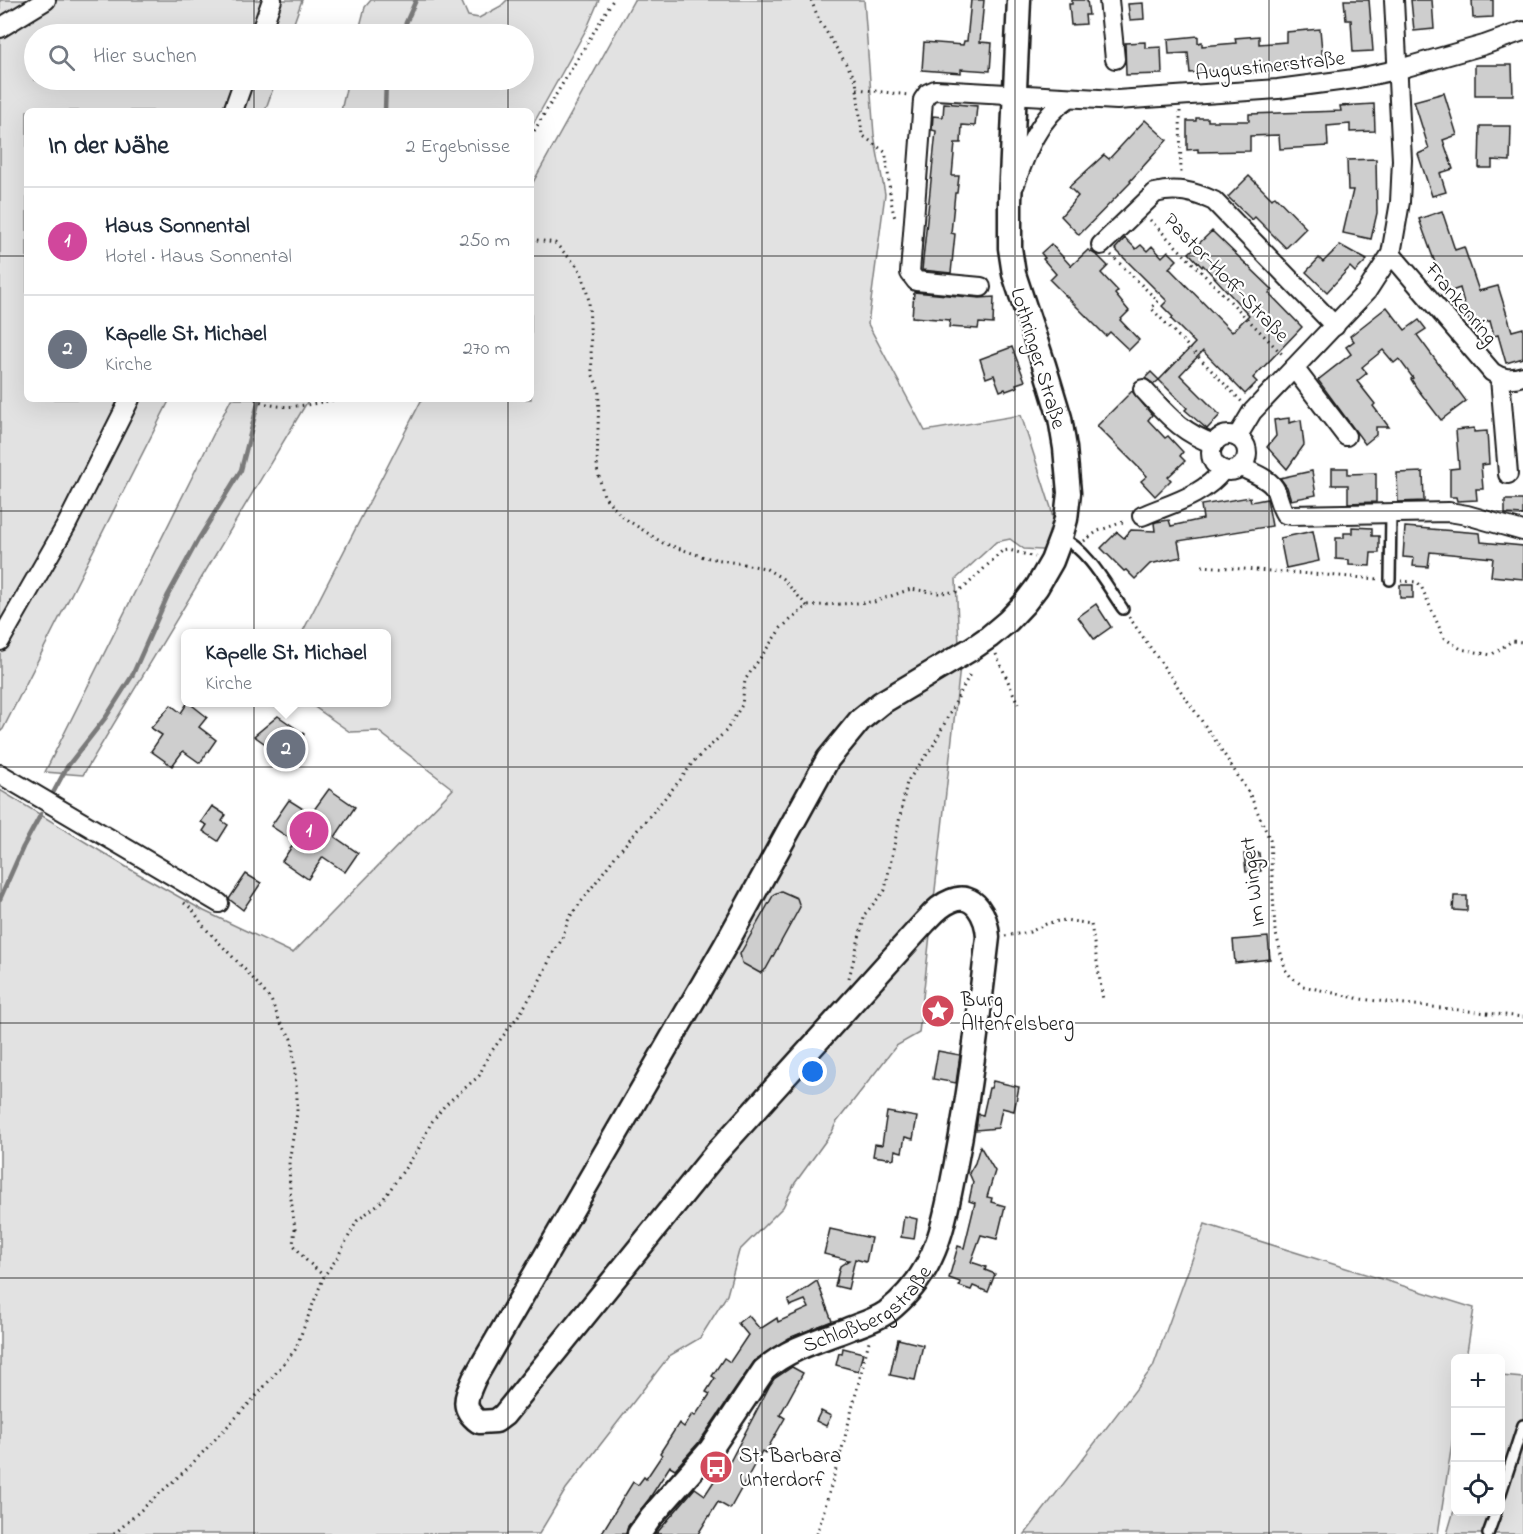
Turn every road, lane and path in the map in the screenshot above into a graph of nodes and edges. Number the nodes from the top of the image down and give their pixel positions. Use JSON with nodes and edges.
{"nodes":[{"id":1,"x":46,"y":0,"type":"edge"},
{"id":2,"x":272,"y":0,"type":"edge"},
{"id":3,"x":613,"y":0,"type":"edge"},
{"id":4,"x":811,"y":0,"type":"edge"},
{"id":5,"x":1019,"y":0,"type":"edge"},
{"id":6,"x":1109,"y":0,"type":"edge"},
{"id":7,"x":1394,"y":0,"type":"edge"},
{"id":8,"x":264,"y":24,"type":"edge"},
{"id":9,"x":0,"y":28,"type":"edge"},
{"id":10,"x":1523,"y":31,"type":"edge"},
{"id":11,"x":1115,"y":59,"type":"dead end"},
{"id":12,"x":1396,"y":70,"type":"junction"},
{"id":13,"x":857,"y":89,"type":"junction"},
{"id":14,"x":240,"y":90,"type":"edge"},
{"id":15,"x":1015,"y":94,"type":"junction"},
{"id":16,"x":1180,"y":97,"type":"junction"},
{"id":17,"x":1069,"y":98,"type":"junction"},
{"id":18,"x":923,"y":100,"type":"junction"},
{"id":19,"x":234,"y":108,"type":"edge"},
{"id":20,"x":534,"y":131,"type":"edge"},
{"id":21,"x":1182,"y":190,"type":"junction"},
{"id":22,"x":1010,"y":201,"type":"junction"},
{"id":23,"x":1138,"y":208,"type":"junction"},
{"id":24,"x":913,"y":230,"type":"junction"},
{"id":25,"x":534,"y":240,"type":"edge"},
{"id":26,"x":1101,"y":245,"type":"joint"},
{"id":27,"x":1391,"y":255,"type":"junction"},
{"id":28,"x":981,"y":287,"type":"dead end"},
{"id":29,"x":1335,"y":326,"type":"junction"},
{"id":30,"x":1294,"y":368,"type":"junction"},
{"id":31,"x":1523,"y":376,"type":"edge"},
{"id":32,"x":1500,"y":378,"type":"junction"},
{"id":33,"x":1143,"y":388,"type":"dead end"},
{"id":34,"x":128,"y":402,"type":"edge"},
{"id":35,"x":261,"y":402,"type":"edge"},
{"id":36,"x":321,"y":402,"type":"edge"},
{"id":37,"x":1252,"y":412,"type":"junction"},
{"id":38,"x":1346,"y":436,"type":"dead end"},
{"id":39,"x":1236,"y":437,"type":"junction"},
{"id":40,"x":1214,"y":444,"type":"junction"},
{"id":41,"x":1241,"y":467,"type":"junction"},
{"id":42,"x":1223,"y":470,"type":"junction"},
{"id":43,"x":1508,"y":474,"type":"dead end"},
{"id":44,"x":1391,"y":513,"type":"junction"},
{"id":45,"x":1142,"y":516,"type":"joint"},
{"id":46,"x":1523,"y":531,"type":"edge"},
{"id":47,"x":1069,"y":542,"type":"junction"},
{"id":48,"x":1052,"y":561,"type":"junction"},
{"id":49,"x":1202,"y":566,"type":"dead end"},
{"id":50,"x":1390,"y":580,"type":"junction"},
{"id":51,"x":807,"y":606,"type":"junction"},
{"id":52,"x":1124,"y":609,"type":"joint"},
{"id":53,"x":989,"y":637,"type":"junction"},
{"id":54,"x":0,"y":641,"type":"edge"},
{"id":55,"x":1523,"y":642,"type":"edge"},
{"id":56,"x":976,"y":666,"type":"dead end"},
{"id":57,"x":1018,"y":704,"type":"dead end"},
{"id":58,"x":0,"y":774,"type":"edge"},
{"id":59,"x":191,"y":885,"type":"junction"},
{"id":60,"x":219,"y":903,"type":"dead end"},
{"id":61,"x":988,"y":931,"type":"junction"},
{"id":62,"x":849,"y":978,"type":"dead end"},
{"id":63,"x":1102,"y":1000,"type":"dead end"},
{"id":64,"x":1523,"y":1017,"type":"edge"},
{"id":65,"x":324,"y":1276,"type":"junction"},
{"id":66,"x":871,"y":1321,"type":"junction"},
{"id":67,"x":1523,"y":1425,"type":"edge"},
{"id":68,"x":1505,"y":1481,"type":"edge"},
{"id":69,"x":1495,"y":1516,"type":"edge"},
{"id":70,"x":114,"y":1534,"type":"edge"},
{"id":71,"x":639,"y":1534,"type":"edge"},
{"id":72,"x":817,"y":1534,"type":"edge"},
{"id":73,"x":1488,"y":1534,"type":"edge"}],
"edges":[{"from":1,"to":9,"type":"street"},
{"from":2,"to":8,"type":"street"},
{"from":3,"to":20,"type":"path"},
{"from":4,"to":13,"type":"path"},
{"from":5,"to":15,"type":"street","name":"Lothringer Straße"},
{"from":6,"to":11,"type":"street"},
{"from":7,"to":12,"type":"street"},
{"from":10,"to":12,"type":"street","name":"Augustinerstraße"},
{"from":12,"to":16,"type":"street","name":"Augustinerstraße"},
{"from":12,"to":27,"type":"street"},
{"from":13,"to":18,"type":"path"},
{"from":13,"to":24,"type":"path"},
{"from":14,"to":19,"type":"street"},
{"from":15,"to":17,"type":"street","name":"Augustinerstraße"},
{"from":15,"to":18,"type":"street","name":"Augustinerstraße"},
{"from":15,"to":22,"type":"street","name":"Lothringer Straße"},
{"from":16,"to":17,"type":"street","name":"Augustinerstraße"},
{"from":16,"to":21,"type":"path"},
{"from":17,"to":22,"type":"street"},
{"from":18,"to":24,"type":"street"},
{"from":21,"to":23,"type":"street"},
{"from":21,"to":29,"type":"street"},
{"from":22,"to":47,"type":"street","name":"Lothringer Straße"},
{"from":23,"to":26,"type":"street"},
{"from":23,"to":30,"type":"path","name":"Pastor-Hoff-Straße"},
{"from":24,"to":28,"type":"street"},
{"from":25,"to":51,"type":"path"},
{"from":26,"to":37,"type":"path"},
{"from":27,"to":29,"type":"street"},
{"from":27,"to":32,"type":"street","name":"Frankenring"},
{"from":29,"to":30,"type":"street"},
{"from":30,"to":37,"type":"street"},
{"from":30,"to":38,"type":"street"},
{"from":31,"to":32,"type":"street"},
{"from":32,"to":43,"type":"street"},
{"from":33,"to":40,"type":"street"},
{"from":34,"to":54,"type":"street"},
{"from":35,"to":36,"type":"path"},
{"from":37,"to":39,"type":"street"},
{"from":39,"to":40,"type":"street"},
{"from":39,"to":41,"type":"street"},
{"from":40,"to":42,"type":"street"},
{"from":41,"to":42,"type":"street"},
{"from":41,"to":44,"type":"street"},
{"from":42,"to":45,"type":"street"},
{"from":44,"to":46,"type":"street"},
{"from":44,"to":50,"type":"lane"},
{"from":45,"to":47,"type":"path"},
{"from":47,"to":48,"type":"street","name":"Lothringer Straße"},
{"from":47,"to":52,"type":"lane"},
{"from":48,"to":51,"type":"path"},
{"from":48,"to":53,"type":"street","name":"Lothringer Straße"},
{"from":49,"to":50,"type":"path"},
{"from":50,"to":55,"type":"path"},
{"from":51,"to":65,"type":"path"},
{"from":52,"to":64,"type":"path","name":"Im Wingert"},
{"from":53,"to":57,"type":"path"},
{"from":53,"to":61,"type":"street","name":"Lothringer Straße"},
{"from":56,"to":62,"type":"path"},
{"from":58,"to":59,"type":"street"},
{"from":59,"to":60,"type":"street"},
{"from":59,"to":65,"type":"path"},
{"from":61,"to":63,"type":"path"},
{"from":61,"to":66,"type":"street","name":"Schloßbergstraße"},
{"from":65,"to":70,"type":"path"},
{"from":66,"to":71,"type":"street","name":"Schloßbergstraße"},
{"from":66,"to":72,"type":"path"},
{"from":67,"to":68,"type":"lane"},
{"from":69,"to":73,"type":"lane"}]}
